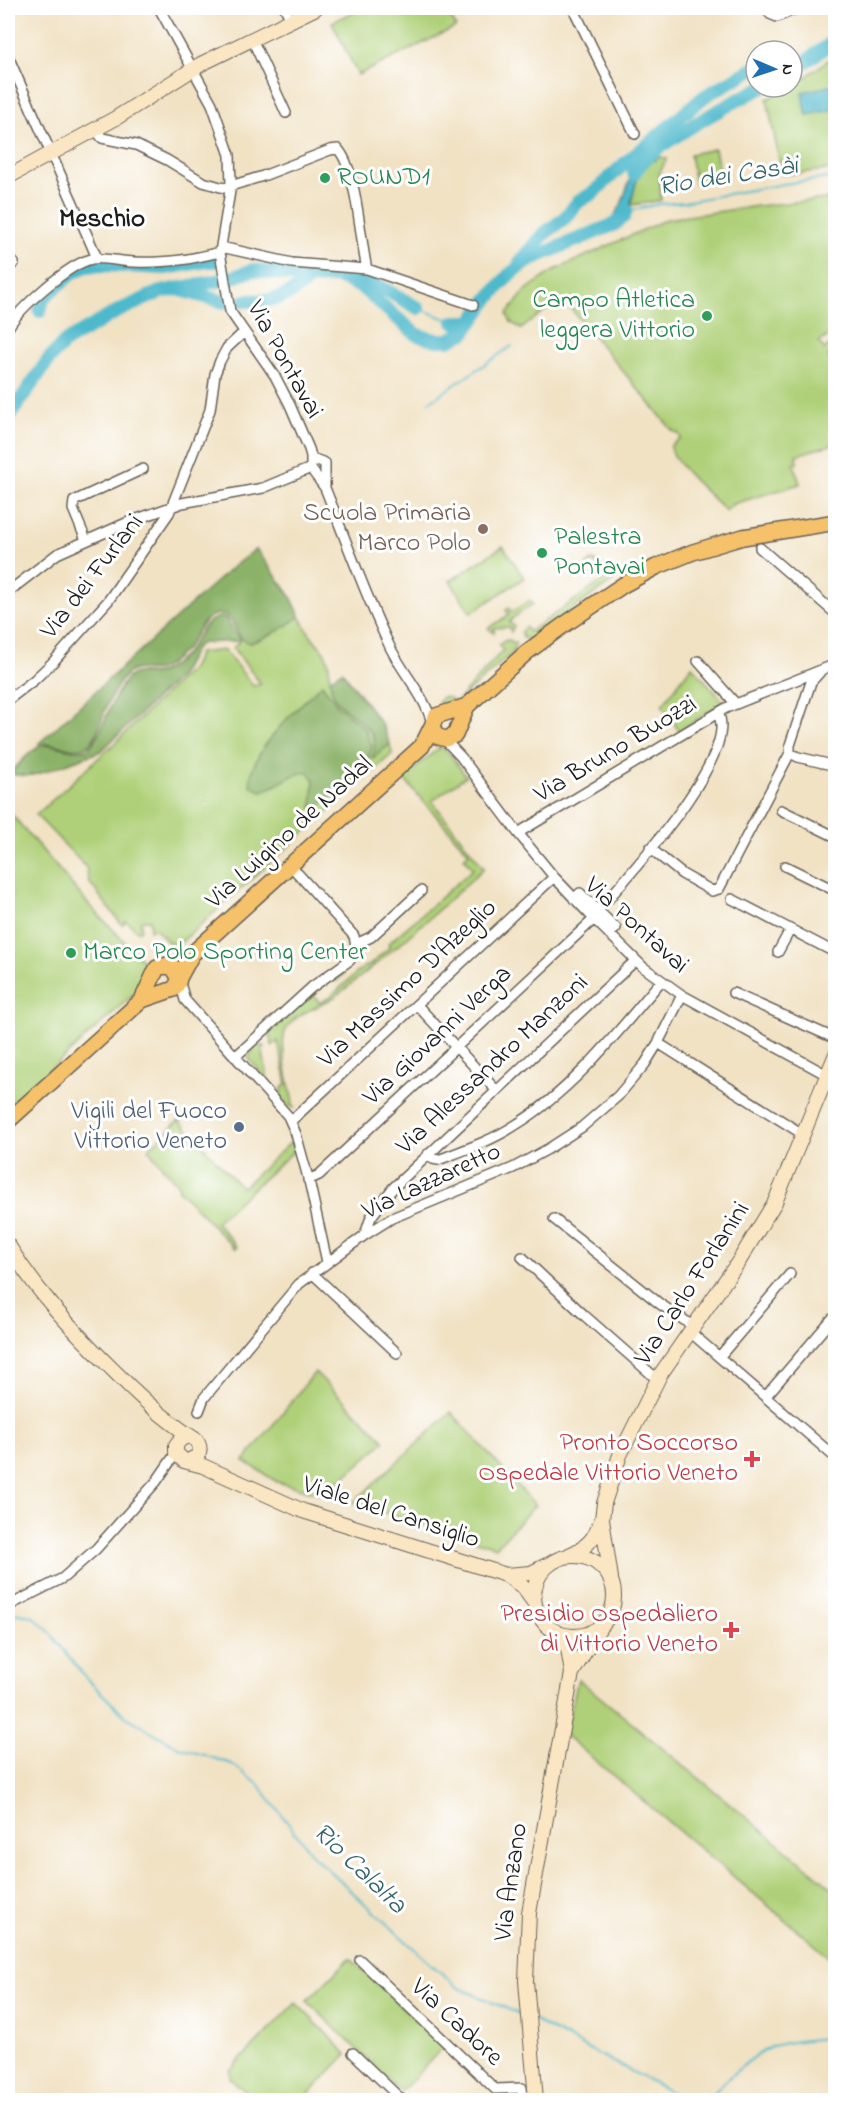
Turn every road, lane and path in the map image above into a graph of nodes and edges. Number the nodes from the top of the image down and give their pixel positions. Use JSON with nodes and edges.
{"nodes":[{"id":1,"x":159,"y":8,"type":"edge"},
{"id":2,"x":316,"y":8,"type":"edge"},
{"id":3,"x":573,"y":8,"type":"edge"},
{"id":4,"x":766,"y":8,"type":"edge"},
{"id":5,"x":798,"y":8,"type":"edge"},
{"id":6,"x":288,"y":14,"type":"edge"},
{"id":7,"x":252,"y":39,"type":"junction"},
{"id":8,"x":8,"y":56,"type":"edge"},
{"id":9,"x":193,"y":69,"type":"junction"},
{"id":10,"x":286,"y":113,"type":"dead end"},
{"id":11,"x":96,"y":130,"type":"junction"},
{"id":12,"x":635,"y":134,"type":"dead end"},
{"id":13,"x":51,"y":153,"type":"junction"},
{"id":14,"x":8,"y":177,"type":"edge"},
{"id":15,"x":231,"y":185,"type":"junction"},
{"id":16,"x":97,"y":258,"type":"junction"},
{"id":17,"x":222,"y":264,"type":"junction"},
{"id":18,"x":368,"y":269,"type":"junction"},
{"id":19,"x":473,"y":305,"type":"dead end"},
{"id":20,"x":8,"y":328,"type":"edge"},
{"id":21,"x":243,"y":333,"type":"junction"},
{"id":22,"x":315,"y":469,"type":"junction"},
{"id":23,"x":143,"y":470,"type":"dead end"},
{"id":24,"x":172,"y":506,"type":"junction"},
{"id":25,"x":143,"y":517,"type":"junction"},
{"id":26,"x":836,"y":522,"type":"edge"},
{"id":27,"x":153,"y":537,"type":"junction"},
{"id":28,"x":86,"y":540,"type":"junction"},
{"id":29,"x":760,"y":548,"type":"dead end"},
{"id":30,"x":8,"y":592,"type":"edge"},
{"id":31,"x":836,"y":614,"type":"edge"},
{"id":32,"x":698,"y":661,"type":"dead end"},
{"id":33,"x":836,"y":664,"type":"edge"},
{"id":34,"x":823,"y":670,"type":"junction"},
{"id":35,"x":793,"y":682,"type":"junction"},
{"id":36,"x":807,"y":696,"type":"junction"},
{"id":37,"x":8,"y":700,"type":"edge"},
{"id":38,"x":736,"y":704,"type":"junction"},
{"id":39,"x":718,"y":713,"type":"junction"},
{"id":40,"x":445,"y":726,"type":"junction"},
{"id":41,"x":790,"y":753,"type":"junction"},
{"id":42,"x":836,"y":766,"type":"edge"},
{"id":43,"x":781,"y":810,"type":"dead end"},
{"id":44,"x":518,"y":833,"type":"junction"},
{"id":45,"x":836,"y":837,"type":"edge"},
{"id":46,"x":650,"y":848,"type":"junction"},
{"id":47,"x":291,"y":866,"type":"junction"},
{"id":48,"x":785,"y":866,"type":"dead end"},
{"id":49,"x":554,"y":877,"type":"junction"},
{"id":50,"x":421,"y":891,"type":"dead end"},
{"id":51,"x":836,"y":891,"type":"edge"},
{"id":52,"x":732,"y":899,"type":"dead end"},
{"id":53,"x":596,"y":915,"type":"junction"},
{"id":54,"x":790,"y":930,"type":"junction"},
{"id":55,"x":356,"y":944,"type":"junction"},
{"id":56,"x":778,"y":952,"type":"dead end"},
{"id":57,"x":836,"y":953,"type":"edge"},
{"id":58,"x":190,"y":956,"type":"junction"},
{"id":59,"x":636,"y":960,"type":"junction"},
{"id":60,"x":157,"y":971,"type":"junction"},
{"id":61,"x":179,"y":978,"type":"junction"},
{"id":62,"x":661,"y":981,"type":"junction"},
{"id":63,"x":166,"y":992,"type":"junction"},
{"id":64,"x":733,"y":993,"type":"dead end"},
{"id":65,"x":682,"y":995,"type":"junction"},
{"id":66,"x":184,"y":999,"type":"junction"},
{"id":67,"x":142,"y":1000,"type":"junction"},
{"id":68,"x":417,"y":1005,"type":"junction"},
{"id":69,"x":836,"y":1039,"type":"edge"},
{"id":70,"x":658,"y":1043,"type":"junction"},
{"id":71,"x":456,"y":1047,"type":"junction"},
{"id":72,"x":836,"y":1054,"type":"edge"},
{"id":73,"x":235,"y":1057,"type":"junction"},
{"id":74,"x":827,"y":1075,"type":"junction"},
{"id":75,"x":496,"y":1090,"type":"junction"},
{"id":76,"x":8,"y":1121,"type":"edge"},
{"id":77,"x":291,"y":1121,"type":"junction"},
{"id":78,"x":804,"y":1135,"type":"junction"},
{"id":79,"x":428,"y":1154,"type":"junction"},
{"id":80,"x":308,"y":1180,"type":"junction"},
{"id":81,"x":554,"y":1219,"type":"dead end"},
{"id":82,"x":365,"y":1234,"type":"junction"},
{"id":83,"x":8,"y":1245,"type":"edge"},
{"id":84,"x":522,"y":1257,"type":"dead end"},
{"id":85,"x":327,"y":1262,"type":"junction"},
{"id":86,"x":312,"y":1273,"type":"junction"},
{"id":87,"x":790,"y":1274,"type":"dead end"},
{"id":88,"x":832,"y":1319,"type":"dead end"},
{"id":89,"x":691,"y":1328,"type":"junction"},
{"id":90,"x":396,"y":1353,"type":"dead end"},
{"id":91,"x":720,"y":1356,"type":"junction"},
{"id":92,"x":658,"y":1380,"type":"junction"},
{"id":93,"x":134,"y":1391,"type":"junction"},
{"id":94,"x":766,"y":1396,"type":"junction"},
{"id":95,"x":199,"y":1411,"type":"dead end"},
{"id":96,"x":197,"y":1443,"type":"junction"},
{"id":97,"x":181,"y":1455,"type":"junction"},
{"id":98,"x":836,"y":1458,"type":"edge"},
{"id":99,"x":262,"y":1494,"type":"junction"},
{"id":100,"x":602,"y":1519,"type":"junction"},
{"id":101,"x":569,"y":1555,"type":"junction"},
{"id":102,"x":547,"y":1565,"type":"junction"},
{"id":103,"x":506,"y":1575,"type":"junction"},
{"id":104,"x":611,"y":1578,"type":"junction"},
{"id":105,"x":535,"y":1604,"type":"junction"},
{"id":106,"x":8,"y":1606,"type":"edge"},
{"id":107,"x":600,"y":1627,"type":"junction"},
{"id":108,"x":555,"y":1632,"type":"junction"},
{"id":109,"x":572,"y":1673,"type":"junction"},
{"id":110,"x":360,"y":1960,"type":"dead end"},
{"id":111,"x":353,"y":2053,"type":"dead end"},
{"id":112,"x":402,"y":2100,"type":"edge"},
{"id":113,"x":524,"y":2100,"type":"edge"},
{"id":114,"x":536,"y":2100,"type":"edge"}],
"edges":[{"from":1,"to":9,"type":"street","name":"Via Pontavai"},
{"from":2,"to":6,"type":"main road"},
{"from":3,"to":12,"type":"street"},
{"from":4,"to":5,"type":"street"},
{"from":6,"to":7,"type":"main road"},
{"from":7,"to":9,"type":"main road"},
{"from":7,"to":10,"type":"street"},
{"from":8,"to":13,"type":"street"},
{"from":9,"to":11,"type":"main road"},
{"from":9,"to":15,"type":"street","name":"Via Pontavai"},
{"from":11,"to":13,"type":"main road"},
{"from":11,"to":15,"type":"street"},
{"from":13,"to":14,"type":"main road"},
{"from":13,"to":16,"type":"street"},
{"from":15,"to":17,"type":"street","name":"Via Pontavai"},
{"from":15,"to":18,"type":"street"},
{"from":16,"to":17,"type":"street"},
{"from":16,"to":20,"type":"street"},
{"from":17,"to":18,"type":"street"},
{"from":17,"to":21,"type":"street","name":"Via Pontavai"},
{"from":18,"to":19,"type":"street"},
{"from":21,"to":22,"type":"street","name":"Via Pontavai"},
{"from":21,"to":24,"type":"street","name":"Via dei Furlani"},
{"from":22,"to":24,"type":"street"},
{"from":22,"to":40,"type":"street","name":"Via Pontavai"},
{"from":23,"to":28,"type":"street"},
{"from":24,"to":25,"type":"street"},
{"from":24,"to":27,"type":"street","name":"Via dei Furlani"},
{"from":25,"to":27,"type":"street"},
{"from":25,"to":28,"type":"street"},
{"from":26,"to":40,"type":"main road"},
{"from":27,"to":37,"type":"street","name":"Via dei Furlani"},
{"from":28,"to":30,"type":"street"},
{"from":29,"to":31,"type":"street"},
{"from":32,"to":38,"type":"street","name":"Via Bruno Buozzi"},
{"from":33,"to":34,"type":"street","name":"Via Bruno Buozzi"},
{"from":34,"to":35,"type":"street","name":"Via Bruno Buozzi"},
{"from":34,"to":36,"type":"street"},
{"from":35,"to":36,"type":"street"},
{"from":35,"to":38,"type":"street","name":"Via Bruno Buozzi"},
{"from":36,"to":41,"type":"street"},
{"from":38,"to":39,"type":"street","name":"Via Bruno Buozzi"},
{"from":39,"to":44,"type":"street","name":"Via Bruno Buozzi"},
{"from":39,"to":46,"type":"street","name":"Via Giovanni Verga"},
{"from":40,"to":44,"type":"street","name":"Via Pontavai"},
{"from":40,"to":47,"type":"main road","name":"Via Luigino de Nadal"},
{"from":41,"to":42,"type":"street"},
{"from":41,"to":46,"type":"street"},
{"from":43,"to":45,"type":"street"},
{"from":44,"to":49,"type":"street","name":"Via Pontavai"},
{"from":46,"to":53,"type":"street","name":"Via Giovanni Verga"},
{"from":47,"to":55,"type":"street"},
{"from":47,"to":58,"type":"main road","name":"Via Luigino de Nadal"},
{"from":48,"to":51,"type":"street"},
{"from":49,"to":53,"type":"street","name":"Via Pontavai"},
{"from":49,"to":68,"type":"street","name":"Via Massimo D'Azeglio"},
{"from":50,"to":55,"type":"street"},
{"from":52,"to":54,"type":"street"},
{"from":53,"to":59,"type":"street","name":"Via Pontavai"},
{"from":53,"to":71,"type":"street","name":"Via Giovanni Verga"},
{"from":54,"to":56,"type":"street"},
{"from":54,"to":57,"type":"street"},
{"from":55,"to":73,"type":"street"},
{"from":58,"to":60,"type":"main road","name":"Via Luigino de Nadal"},
{"from":58,"to":61,"type":"main road","name":"Via Luigino de Nadal"},
{"from":59,"to":62,"type":"street","name":"Via Pontavai"},
{"from":59,"to":75,"type":"street","name":"Via Alessandro Manzoni"},
{"from":60,"to":61,"type":"main road"},
{"from":60,"to":63,"type":"main road"},
{"from":60,"to":67,"type":"main road","name":"Via Luigino de Nadal"},
{"from":61,"to":63,"type":"main road","name":"Via Luigino de Nadal"},
{"from":61,"to":66,"type":"street"},
{"from":62,"to":65,"type":"street","name":"Via Pontavai"},
{"from":62,"to":79,"type":"street"},
{"from":63,"to":66,"type":"street"},
{"from":63,"to":67,"type":"main road","name":"Via Luigino de Nadal"},
{"from":64,"to":69,"type":"street"},
{"from":65,"to":70,"type":"street","name":"Via Lazzaretto"},
{"from":65,"to":74,"type":"street","name":"Via Pontavai"},
{"from":66,"to":73,"type":"street"},
{"from":67,"to":76,"type":"main road","name":"Via Luigino de Nadal"},
{"from":68,"to":71,"type":"street"},
{"from":68,"to":77,"type":"street","name":"Via Massimo D'Azeglio"},
{"from":70,"to":78,"type":"street"},
{"from":70,"to":82,"type":"street","name":"Via Lazzaretto"},
{"from":71,"to":75,"type":"street"},
{"from":71,"to":80,"type":"street","name":"Via Giovanni Verga"},
{"from":72,"to":74,"type":"main road","name":"Via Carlo Forlanini"},
{"from":73,"to":77,"type":"street"},
{"from":74,"to":78,"type":"main road","name":"Via Carlo Forlanini"},
{"from":75,"to":79,"type":"street","name":"Via Alessandro Manzoni"},
{"from":77,"to":80,"type":"street"},
{"from":78,"to":89,"type":"main road","name":"Via Carlo Forlanini"},
{"from":79,"to":82,"type":"street","name":"Via Alessandro Manzoni"},
{"from":80,"to":85,"type":"street"},
{"from":81,"to":89,"type":"street"},
{"from":82,"to":85,"type":"street","name":"Via Lazzaretto"},
{"from":83,"to":93,"type":"main road","name":"Viale del Cansiglio"},
{"from":84,"to":92,"type":"street"},
{"from":85,"to":86,"type":"street","name":"Via Lazzaretto"},
{"from":86,"to":90,"type":"street"},
{"from":86,"to":95,"type":"street","name":"Via Lazzaretto"},
{"from":87,"to":91,"type":"street"},
{"from":88,"to":94,"type":"street"},
{"from":89,"to":91,"type":"street"},
{"from":89,"to":92,"type":"main road","name":"Via Carlo Forlanini"},
{"from":91,"to":94,"type":"street"},
{"from":92,"to":100,"type":"main road","name":"Via Carlo Forlanini"},
{"from":93,"to":96,"type":"main road","name":"Viale del Cansiglio"},
{"from":93,"to":97,"type":"main road","name":"Viale del Cansiglio"},
{"from":94,"to":98,"type":"street"},
{"from":96,"to":97,"type":"main road"},
{"from":96,"to":97,"type":"main road"},
{"from":96,"to":99,"type":"main road","name":"Viale del Cansiglio"},
{"from":97,"to":99,"type":"main road","name":"Viale del Cansiglio"},
{"from":97,"to":106,"type":"street"},
{"from":99,"to":103,"type":"main road","name":"Viale del Cansiglio"},
{"from":100,"to":101,"type":"main road","name":"Via Carlo Forlanini"},
{"from":100,"to":104,"type":"main road","name":"Via Carlo Forlanini"},
{"from":101,"to":102,"type":"main road"},
{"from":101,"to":104,"type":"main road"},
{"from":102,"to":103,"type":"main road","name":"Viale del Cansiglio"},
{"from":102,"to":105,"type":"main road"},
{"from":103,"to":105,"type":"main road","name":"Viale del Cansiglio"},
{"from":104,"to":107,"type":"main road"},
{"from":105,"to":108,"type":"main road"},
{"from":107,"to":108,"type":"main road"},
{"from":107,"to":109,"type":"main road","name":"Via Anzano"},
{"from":108,"to":109,"type":"main road","name":"Via Anzano"},
{"from":109,"to":114,"type":"main road","name":"Via Anzano"},
{"from":110,"to":113,"type":"street","name":"Via Cadore"},
{"from":111,"to":112,"type":"street"}]}
